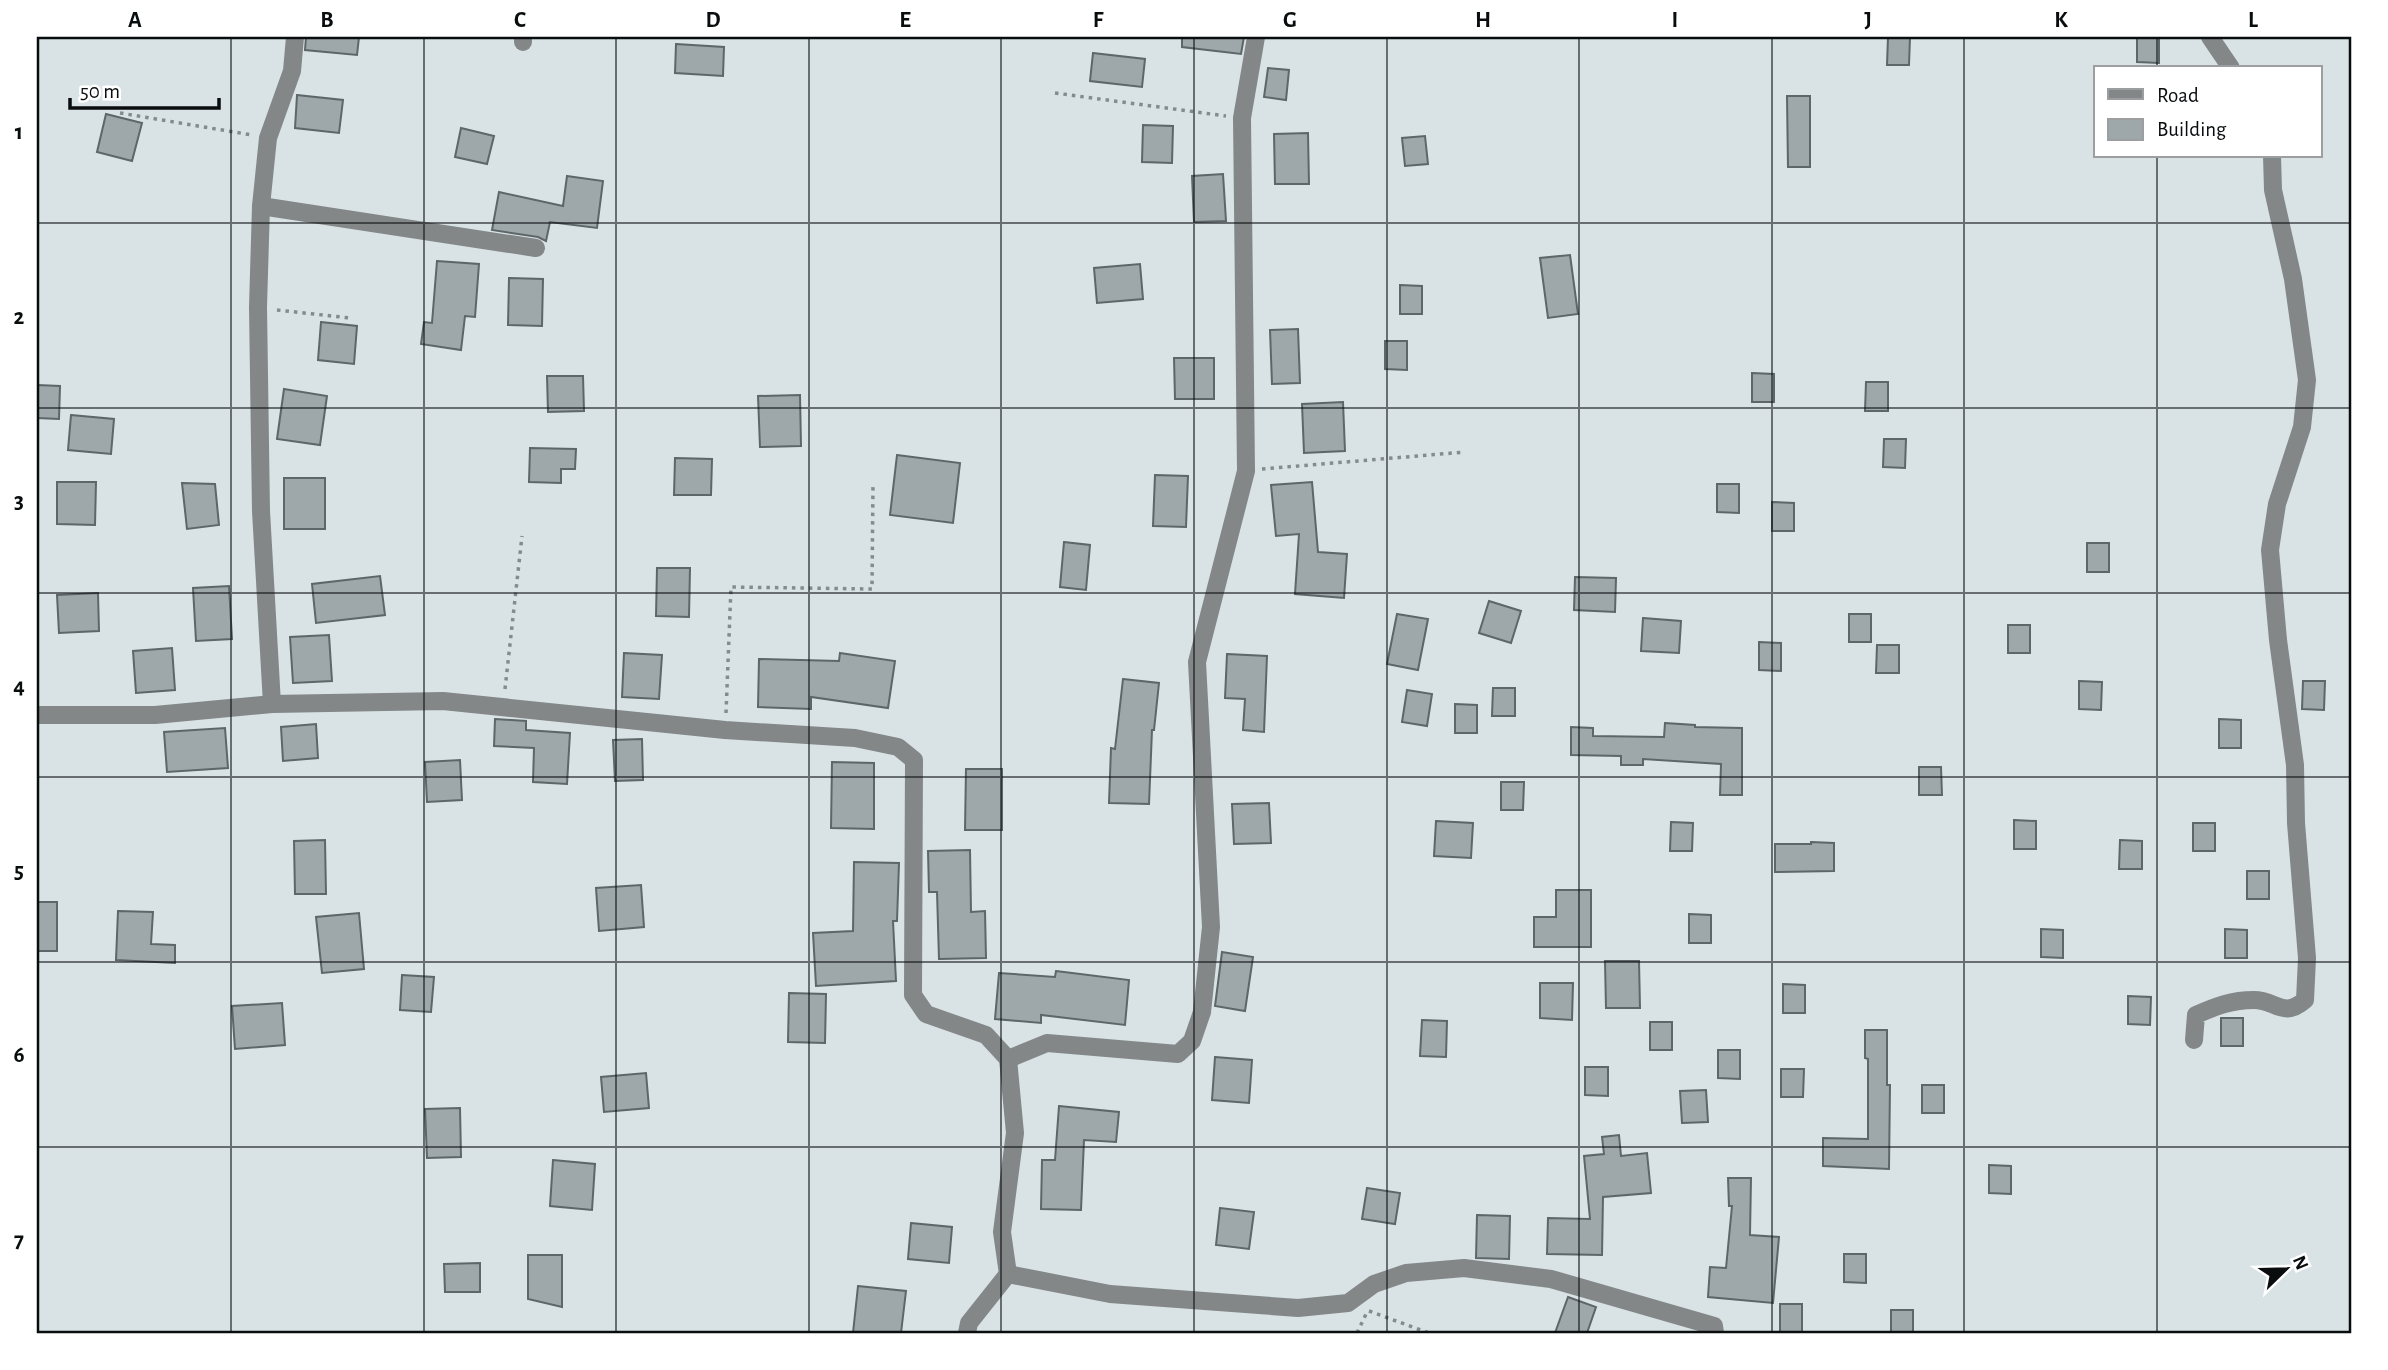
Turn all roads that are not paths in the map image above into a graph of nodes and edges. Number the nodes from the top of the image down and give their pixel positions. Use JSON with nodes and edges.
{"nodes":[{"id":1,"x":295,"y":37,"type":"edge"},
{"id":2,"x":1256,"y":37,"type":"edge"},
{"id":3,"x":2210,"y":37,"type":"edge"},
{"id":4,"x":2230,"y":66,"type":"edge"},
{"id":5,"x":2272,"y":158,"type":"edge"},
{"id":6,"x":261,"y":206,"type":"junction"},
{"id":7,"x":536,"y":248,"type":"dead end"},
{"id":8,"x":272,"y":704,"type":"junction"},
{"id":9,"x":37,"y":715,"type":"edge"},
{"id":10,"x":2194,"y":1040,"type":"dead end"},
{"id":11,"x":1009,"y":1059,"type":"junction"},
{"id":12,"x":1008,"y":1274,"type":"junction"},
{"id":13,"x":967,"y":1333,"type":"edge"},
{"id":14,"x":1715,"y":1333,"type":"edge"}],
"edges":[{"from":1,"to":6,"type":"street"},
{"from":2,"to":11,"type":"street"},
{"from":3,"to":4,"type":"street"},
{"from":5,"to":10,"type":"street"},
{"from":6,"to":7,"type":"street"},
{"from":6,"to":8,"type":"street"},
{"from":8,"to":9,"type":"street"},
{"from":8,"to":11,"type":"street"},
{"from":11,"to":12,"type":"street"},
{"from":12,"to":13,"type":"street"},
{"from":12,"to":14,"type":"street"}]}
